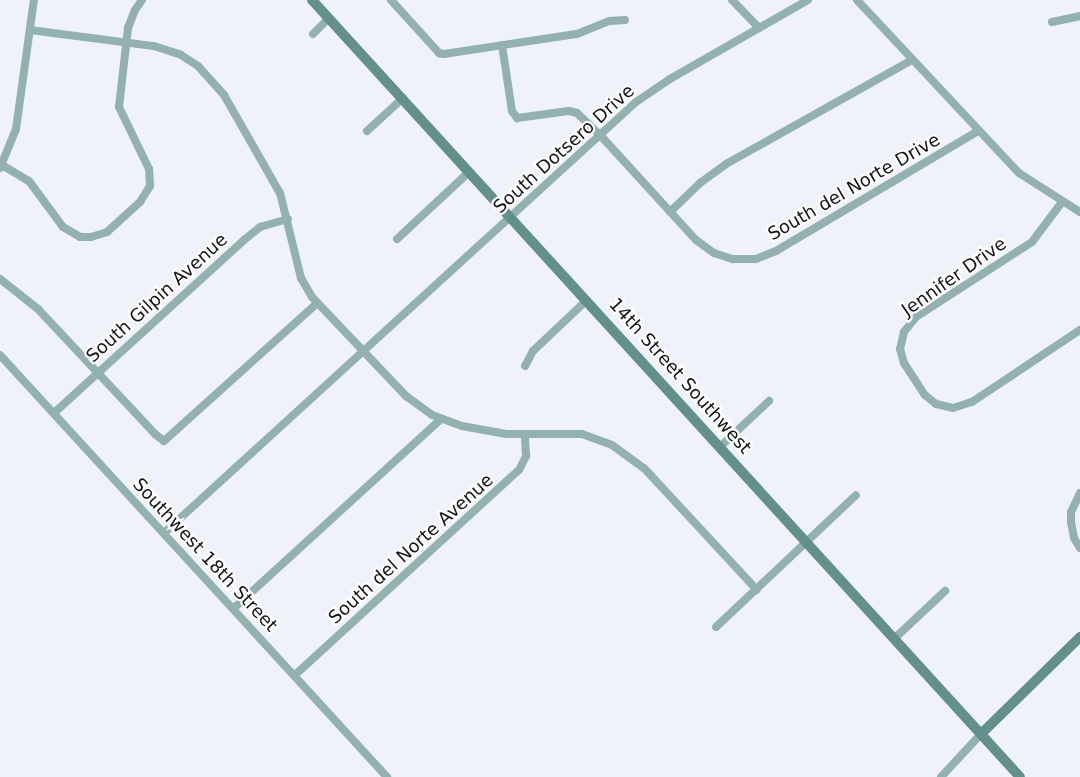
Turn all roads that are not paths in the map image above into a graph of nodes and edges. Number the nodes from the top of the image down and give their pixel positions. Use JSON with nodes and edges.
{"nodes":[{"id":1,"x":34,"y":0,"type":"edge"},
{"id":2,"x":142,"y":0,"type":"edge"},
{"id":3,"x":312,"y":0,"type":"edge"},
{"id":4,"x":391,"y":0,"type":"edge"},
{"id":5,"x":732,"y":0,"type":"edge"},
{"id":6,"x":808,"y":0,"type":"edge"},
{"id":7,"x":857,"y":0,"type":"edge"},
{"id":8,"x":1080,"y":16,"type":"edge"},
{"id":9,"x":329,"y":18,"type":"junction"},
{"id":10,"x":625,"y":20,"type":"dead end"},
{"id":11,"x":1052,"y":22,"type":"dead end"},
{"id":12,"x":759,"y":28,"type":"junction"},
{"id":13,"x":30,"y":30,"type":"junction"},
{"id":14,"x":313,"y":33,"type":"dead end"},
{"id":15,"x":125,"y":43,"type":"junction"},
{"id":16,"x":502,"y":45,"type":"junction"},
{"id":17,"x":912,"y":60,"type":"junction"},
{"id":18,"x":403,"y":98,"type":"junction"},
{"id":19,"x":367,"y":131,"type":"dead end"},
{"id":20,"x":978,"y":131,"type":"junction"},
{"id":21,"x":601,"y":136,"type":"junction"},
{"id":22,"x":1,"y":167,"type":"edge"},
{"id":23,"x":469,"y":172,"type":"junction"},
{"id":24,"x":1062,"y":202,"type":"junction"},
{"id":25,"x":670,"y":212,"type":"junction"},
{"id":26,"x":1080,"y":212,"type":"edge"},
{"id":27,"x":511,"y":217,"type":"junction"},
{"id":28,"x":288,"y":219,"type":"junction"},
{"id":29,"x":397,"y":239,"type":"dead end"},
{"id":30,"x":0,"y":279,"type":"edge"},
{"id":31,"x":587,"y":300,"type":"junction"},
{"id":32,"x":317,"y":303,"type":"junction"},
{"id":33,"x":1080,"y":330,"type":"edge"},
{"id":34,"x":364,"y":353,"type":"junction"},
{"id":35,"x":0,"y":355,"type":"edge"},
{"id":36,"x":525,"y":366,"type":"dead end"},
{"id":37,"x":99,"y":372,"type":"junction"},
{"id":38,"x":769,"y":401,"type":"dead end"},
{"id":39,"x":54,"y":413,"type":"junction"},
{"id":40,"x":441,"y":419,"type":"junction"},
{"id":41,"x":525,"y":434,"type":"junction"},
{"id":42,"x":721,"y":446,"type":"junction"},
{"id":43,"x":1080,"y":493,"type":"edge"},
{"id":44,"x":856,"y":495,"type":"dead end"},
{"id":45,"x":164,"y":533,"type":"junction"},
{"id":46,"x":807,"y":540,"type":"junction"},
{"id":47,"x":1080,"y":548,"type":"edge"},
{"id":48,"x":757,"y":590,"type":"junction"},
{"id":49,"x":945,"y":591,"type":"dead end"},
{"id":50,"x":234,"y":608,"type":"junction"},
{"id":51,"x":716,"y":627,"type":"dead end"},
{"id":52,"x":1080,"y":637,"type":"edge"},
{"id":53,"x":895,"y":638,"type":"junction"},
{"id":54,"x":295,"y":675,"type":"junction"},
{"id":55,"x":981,"y":734,"type":"junction"},
{"id":56,"x":387,"y":777,"type":"edge"},
{"id":57,"x":940,"y":777,"type":"edge"},
{"id":58,"x":1020,"y":777,"type":"edge"}],
"edges":[{"from":1,"to":13,"type":"street"},
{"from":2,"to":15,"type":"street"},
{"from":3,"to":9,"type":"main road","name":"14th Street Southwest"},
{"from":4,"to":16,"type":"street"},
{"from":5,"to":12,"type":"street"},
{"from":6,"to":12,"type":"street","name":"South Dotsero Drive"},
{"from":7,"to":17,"type":"street"},
{"from":8,"to":11,"type":"street"},
{"from":9,"to":14,"type":"street"},
{"from":9,"to":18,"type":"main road","name":"14th Street Southwest"},
{"from":10,"to":16,"type":"street"},
{"from":12,"to":21,"type":"street","name":"South Dotsero Drive"},
{"from":13,"to":15,"type":"street"},
{"from":13,"to":22,"type":"street"},
{"from":15,"to":22,"type":"street"},
{"from":15,"to":28,"type":"street"},
{"from":16,"to":21,"type":"street","name":"South del Norte Drive"},
{"from":17,"to":20,"type":"street"},
{"from":17,"to":25,"type":"street"},
{"from":18,"to":19,"type":"street"},
{"from":18,"to":23,"type":"main road","name":"14th Street Southwest"},
{"from":20,"to":24,"type":"street"},
{"from":20,"to":25,"type":"street","name":"South del Norte Drive"},
{"from":21,"to":25,"type":"street","name":"South del Norte Drive"},
{"from":21,"to":27,"type":"street","name":"South Dotsero Drive"},
{"from":23,"to":27,"type":"main road","name":"14th Street Southwest"},
{"from":23,"to":29,"type":"street"},
{"from":24,"to":26,"type":"street"},
{"from":24,"to":33,"type":"street","name":"Jennifer Drive"},
{"from":27,"to":31,"type":"main road","name":"14th Street Southwest"},
{"from":27,"to":34,"type":"street","name":"South Dotsero Drive"},
{"from":28,"to":32,"type":"street"},
{"from":28,"to":37,"type":"street","name":"South Gilpin Avenue"},
{"from":30,"to":37,"type":"street"},
{"from":31,"to":36,"type":"street"},
{"from":31,"to":42,"type":"main road","name":"14th Street Southwest"},
{"from":32,"to":34,"type":"street"},
{"from":32,"to":37,"type":"street"},
{"from":34,"to":40,"type":"street"},
{"from":34,"to":45,"type":"street","name":"South Dotsero Drive"},
{"from":35,"to":39,"type":"street","name":"Southwest 18th Street"},
{"from":37,"to":39,"type":"street","name":"South Gilpin Avenue"},
{"from":38,"to":42,"type":"street"},
{"from":39,"to":45,"type":"street","name":"Southwest 18th Street"},
{"from":40,"to":41,"type":"street"},
{"from":40,"to":50,"type":"street"},
{"from":41,"to":48,"type":"street"},
{"from":41,"to":54,"type":"street","name":"South del Norte Avenue"},
{"from":42,"to":46,"type":"main road","name":"14th Street Southwest"},
{"from":43,"to":47,"type":"street"},
{"from":44,"to":46,"type":"street"},
{"from":45,"to":50,"type":"street","name":"Southwest 18th Street"},
{"from":46,"to":48,"type":"street"},
{"from":46,"to":53,"type":"main road","name":"14th Street Southwest"},
{"from":48,"to":51,"type":"street"},
{"from":49,"to":53,"type":"street"},
{"from":50,"to":54,"type":"street","name":"Southwest 18th Street"},
{"from":52,"to":55,"type":"main road"},
{"from":53,"to":55,"type":"main road","name":"14th Street Southwest"},
{"from":54,"to":56,"type":"street","name":"Southwest 18th Street"},
{"from":55,"to":57,"type":"street"},
{"from":55,"to":58,"type":"main road","name":"14th Street Southwest"}]}
